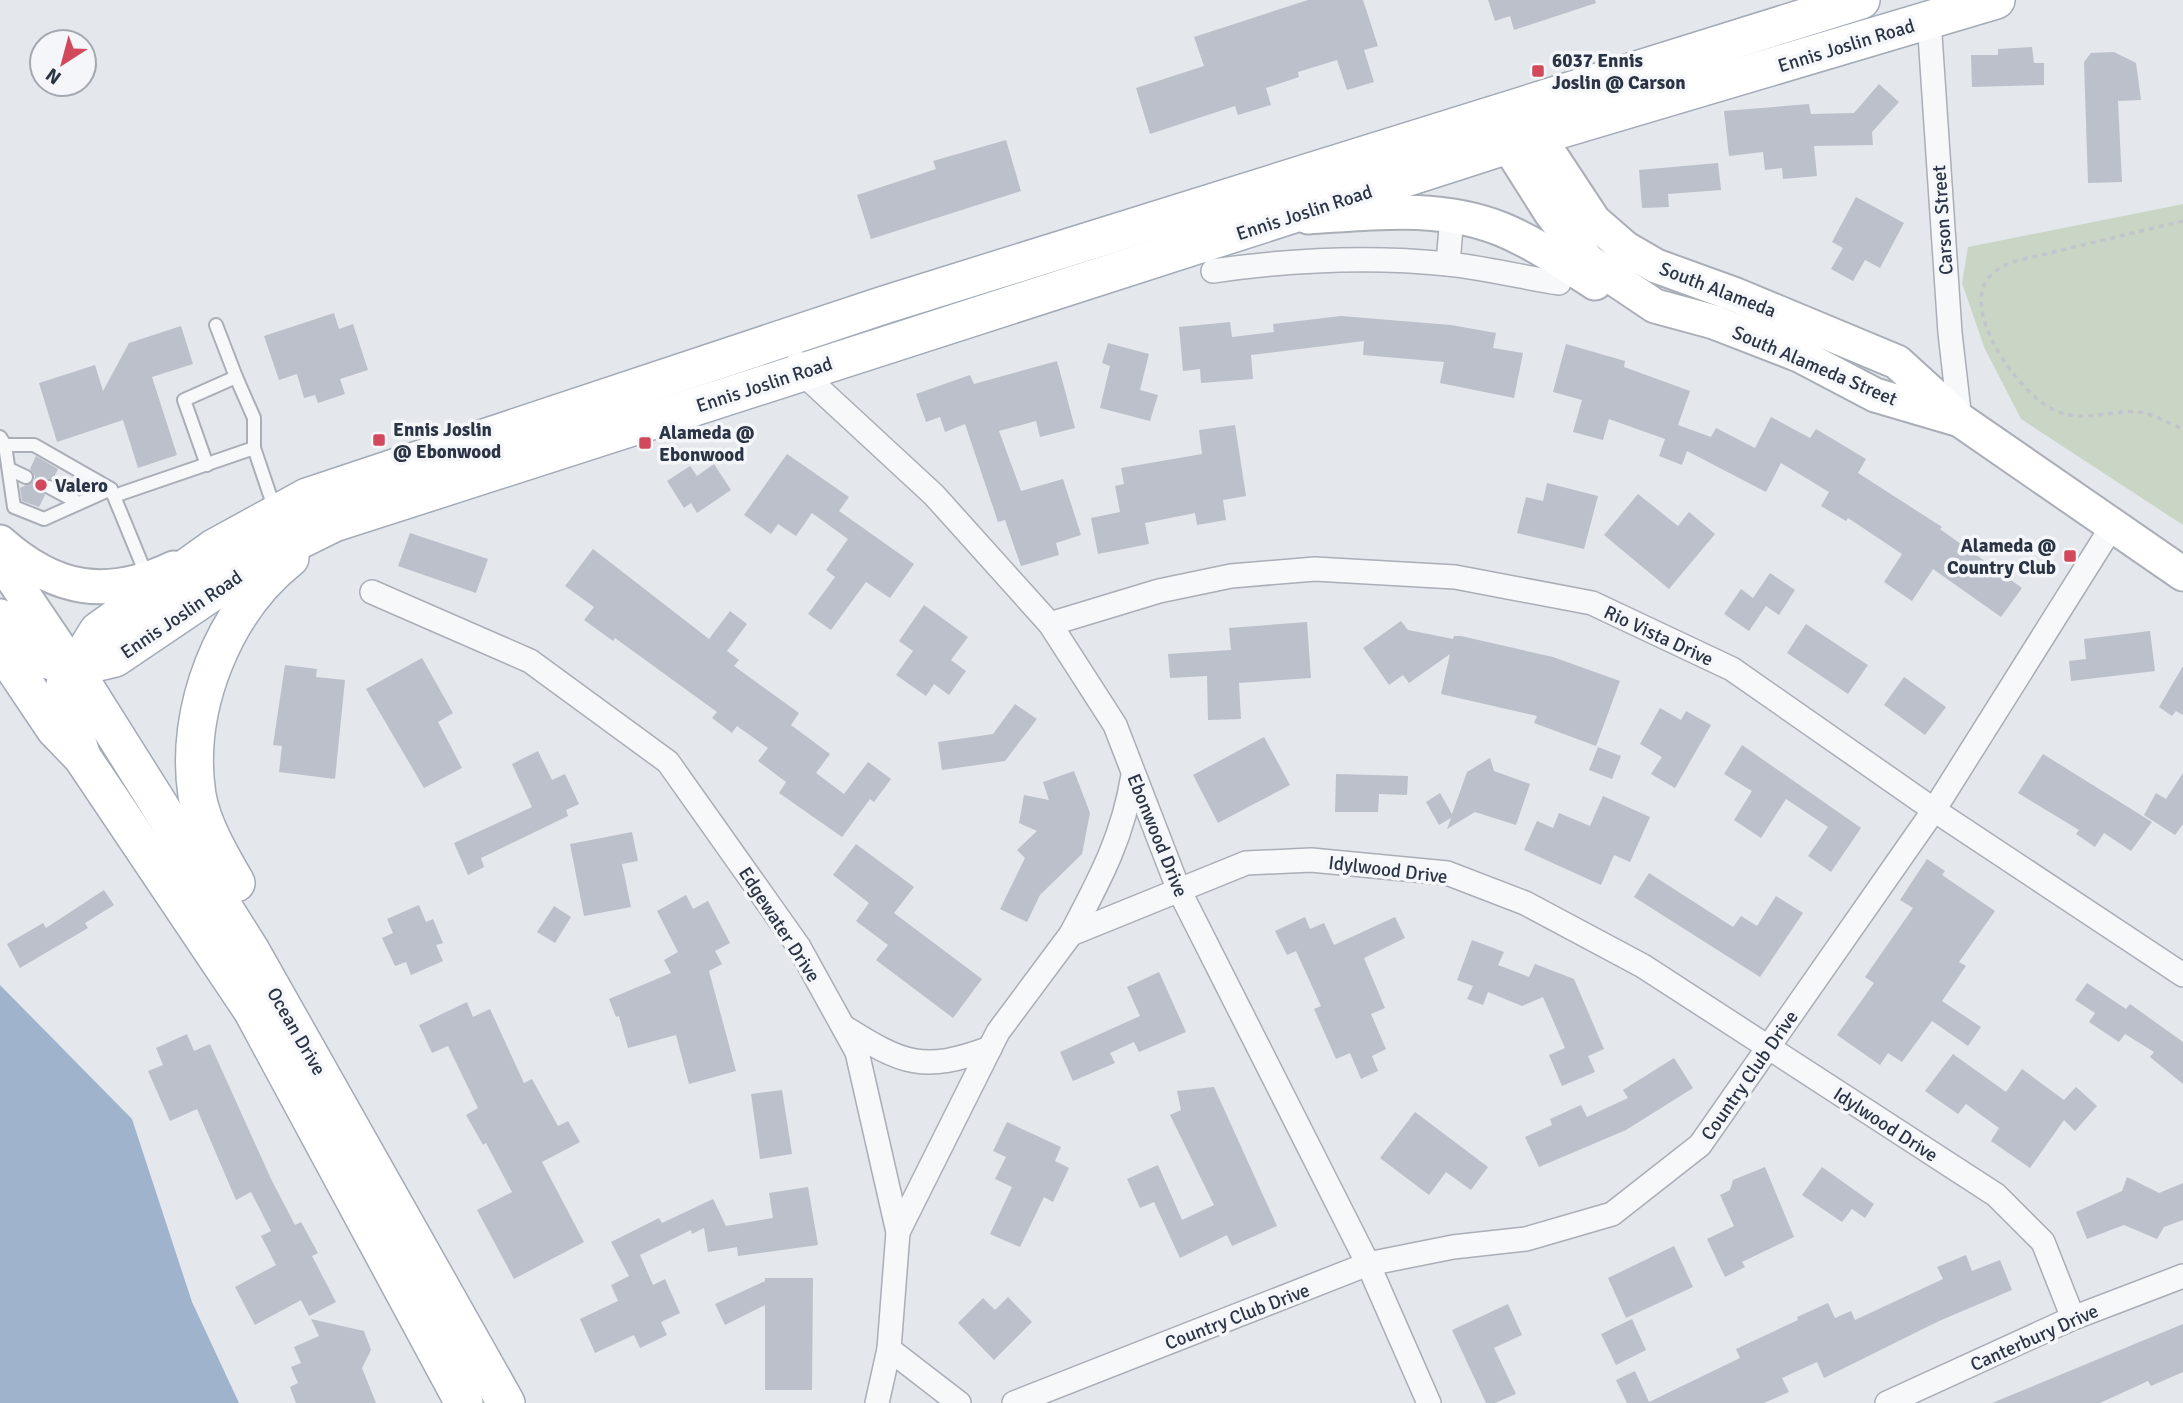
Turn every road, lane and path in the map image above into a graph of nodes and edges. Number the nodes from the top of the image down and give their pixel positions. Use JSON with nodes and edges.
{"nodes":[{"id":1,"x":1861,"y":0,"type":"edge"},
{"id":2,"x":1996,"y":0,"type":"edge"},
{"id":3,"x":1929,"y":20,"type":"junction"},
{"id":4,"x":1517,"y":125,"type":"junction"},
{"id":5,"x":1452,"y":215,"type":"junction"},
{"id":6,"x":1284,"y":218,"type":"junction"},
{"id":7,"x":2183,"y":221,"type":"edge"},
{"id":8,"x":1448,"y":264,"type":"junction"},
{"id":9,"x":1213,"y":271,"type":"dead end"},
{"id":10,"x":1559,"y":283,"type":"dead end"},
{"id":11,"x":1655,"y":306,"type":"junction"},
{"id":12,"x":216,"y":325,"type":"dead end"},
{"id":13,"x":788,"y":337,"type":"junction"},
{"id":14,"x":801,"y":372,"type":"junction"},
{"id":15,"x":236,"y":377,"type":"junction"},
{"id":16,"x":1960,"y":419,"type":"junction"},
{"id":17,"x":2183,"y":429,"type":"edge"},
{"id":18,"x":2,"y":441,"type":"edge"},
{"id":19,"x":254,"y":449,"type":"junction"},
{"id":20,"x":207,"y":465,"type":"junction"},
{"id":21,"x":9,"y":469,"type":"junction"},
{"id":22,"x":26,"y":477,"type":"dead end"},
{"id":23,"x":49,"y":487,"type":"dead end"},
{"id":24,"x":112,"y":492,"type":"junction"},
{"id":25,"x":77,"y":502,"type":"junction"},
{"id":26,"x":277,"y":514,"type":"junction"},
{"id":27,"x":334,"y":523,"type":"junction"},
{"id":28,"x":2113,"y":525,"type":"junction"},
{"id":29,"x":0,"y":542,"type":"edge"},
{"id":30,"x":214,"y":548,"type":"junction"},
{"id":31,"x":0,"y":560,"type":"edge"},
{"id":32,"x":2183,"y":574,"type":"edge"},
{"id":33,"x":148,"y":579,"type":"junction"},
{"id":34,"x":372,"y":592,"type":"dead end"},
{"id":35,"x":0,"y":615,"type":"edge"},
{"id":36,"x":1050,"y":624,"type":"junction"},
{"id":37,"x":0,"y":648,"type":"edge"},
{"id":38,"x":73,"y":668,"type":"junction"},
{"id":39,"x":82,"y":757,"type":"junction"},
{"id":40,"x":1133,"y":774,"type":"junction"},
{"id":41,"x":1934,"y":810,"type":"junction"},
{"id":42,"x":1178,"y":888,"type":"junction"},
{"id":43,"x":1071,"y":934,"type":"junction"},
{"id":44,"x":2183,"y":975,"type":"edge"},
{"id":45,"x":843,"y":1027,"type":"junction"},
{"id":46,"x":990,"y":1048,"type":"junction"},
{"id":47,"x":1768,"y":1048,"type":"junction"},
{"id":48,"x":336,"y":1131,"type":"junction"},
{"id":49,"x":898,"y":1232,"type":"junction"},
{"id":50,"x":417,"y":1243,"type":"junction"},
{"id":51,"x":1368,"y":1265,"type":"junction"},
{"id":52,"x":2183,"y":1276,"type":"edge"},
{"id":53,"x":440,"y":1317,"type":"junction"},
{"id":54,"x":2073,"y":1318,"type":"junction"},
{"id":55,"x":889,"y":1349,"type":"junction"},
{"id":56,"x":498,"y":1400,"type":"edge"},
{"id":57,"x":464,"y":1403,"type":"edge"},
{"id":58,"x":877,"y":1403,"type":"edge"},
{"id":59,"x":959,"y":1403,"type":"edge"},
{"id":60,"x":1014,"y":1403,"type":"edge"},
{"id":61,"x":1429,"y":1403,"type":"edge"},
{"id":62,"x":1887,"y":1403,"type":"edge"}],
"edges":[{"from":1,"to":4,"type":"main road","name":"Ennis Joslin Road"},
{"from":2,"to":3,"type":"main road","name":"Ennis Joslin Road"},
{"from":3,"to":4,"type":"main road","name":"Ennis Joslin Road"},
{"from":3,"to":16,"type":"street","name":"Carson Street"},
{"from":4,"to":6,"type":"main road","name":"Ennis Joslin Road"},
{"from":4,"to":11,"type":"main road","name":"South Alameda Street"},
{"from":4,"to":13,"type":"main road","name":"Ennis Joslin Road"},
{"from":4,"to":16,"type":"main road","name":"South Alameda"},
{"from":5,"to":6,"type":"main road"},
{"from":5,"to":8,"type":"street"},
{"from":5,"to":11,"type":"main road"},
{"from":6,"to":14,"type":"main road","name":"Ennis Joslin Road"},
{"from":7,"to":17,"type":"path"},
{"from":8,"to":9,"type":"street"},
{"from":8,"to":10,"type":"street"},
{"from":11,"to":16,"type":"main road","name":"South Alameda Street"},
{"from":12,"to":15,"type":"lane"},
{"from":13,"to":14,"type":"street","name":"Ebonwood Drive"},
{"from":13,"to":26,"type":"main road","name":"Ennis Joslin Road"},
{"from":14,"to":27,"type":"main road","name":"Ennis Joslin Road"},
{"from":14,"to":36,"type":"street","name":"Ebonwood Drive"},
{"from":15,"to":19,"type":"lane"},
{"from":15,"to":20,"type":"lane"},
{"from":16,"to":28,"type":"main road","name":"South Alameda Street"},
{"from":18,"to":21,"type":"lane"},
{"from":18,"to":24,"type":"lane"},
{"from":19,"to":20,"type":"lane"},
{"from":19,"to":26,"type":"lane"},
{"from":20,"to":24,"type":"lane"},
{"from":21,"to":22,"type":"lane"},
{"from":21,"to":25,"type":"lane"},
{"from":23,"to":25,"type":"lane"},
{"from":24,"to":25,"type":"lane"},
{"from":24,"to":33,"type":"lane"},
{"from":26,"to":30,"type":"main road","name":"Ennis Joslin Road"},
{"from":27,"to":38,"type":"main road","name":"Ennis Joslin Road"},
{"from":27,"to":50,"type":"main road"},
{"from":28,"to":32,"type":"main road","name":"South Alameda Street"},
{"from":28,"to":41,"type":"street","name":"Country Club Drive"},
{"from":29,"to":33,"type":"main road"},
{"from":30,"to":33,"type":"main road"},
{"from":30,"to":38,"type":"main road","name":"Ennis Joslin Road"},
{"from":31,"to":38,"type":"main road","name":"Ocean Drive"},
{"from":34,"to":45,"type":"street","name":"Edgewater Drive"},
{"from":35,"to":38,"type":"main road"},
{"from":36,"to":40,"type":"street","name":"Ebonwood Drive"},
{"from":36,"to":41,"type":"street","name":"Rio Vista Drive"},
{"from":37,"to":39,"type":"main road","name":"Ocean Drive"},
{"from":38,"to":39,"type":"main road","name":"Ocean Drive"},
{"from":38,"to":48,"type":"main road","name":"Ocean Drive"},
{"from":39,"to":48,"type":"main road","name":"Ocean Drive"},
{"from":40,"to":42,"type":"street","name":"Ebonwood Drive"},
{"from":40,"to":43,"type":"street"},
{"from":41,"to":44,"type":"street","name":"Rio Vista Drive"},
{"from":41,"to":47,"type":"street","name":"Country Club Drive"},
{"from":42,"to":43,"type":"street","name":"Idylwood Drive"},
{"from":42,"to":47,"type":"street","name":"Idylwood Drive"},
{"from":42,"to":51,"type":"street","name":"Ebonwood Drive"},
{"from":43,"to":46,"type":"street"},
{"from":45,"to":46,"type":"street"},
{"from":45,"to":49,"type":"street","name":"Edgewater Drive"},
{"from":46,"to":49,"type":"street"},
{"from":47,"to":51,"type":"street","name":"Country Club Drive"},
{"from":47,"to":54,"type":"street","name":"Idylwood Drive"},
{"from":48,"to":50,"type":"main road","name":"Ocean Drive"},
{"from":48,"to":53,"type":"main road","name":"Ocean Drive"},
{"from":49,"to":55,"type":"street","name":"Edgewater Drive"},
{"from":50,"to":53,"type":"main road","name":"Ocean Drive"},
{"from":51,"to":60,"type":"street","name":"Country Club Drive"},
{"from":51,"to":61,"type":"street","name":"Ebonwood Drive"},
{"from":52,"to":54,"type":"street","name":"Canterbury Drive"},
{"from":53,"to":56,"type":"main road","name":"Ocean Drive"},
{"from":53,"to":57,"type":"main road","name":"Ocean Drive"},
{"from":54,"to":62,"type":"street","name":"Canterbury Drive"},
{"from":55,"to":58,"type":"street","name":"Edgewater Drive"},
{"from":55,"to":59,"type":"street"}]}
